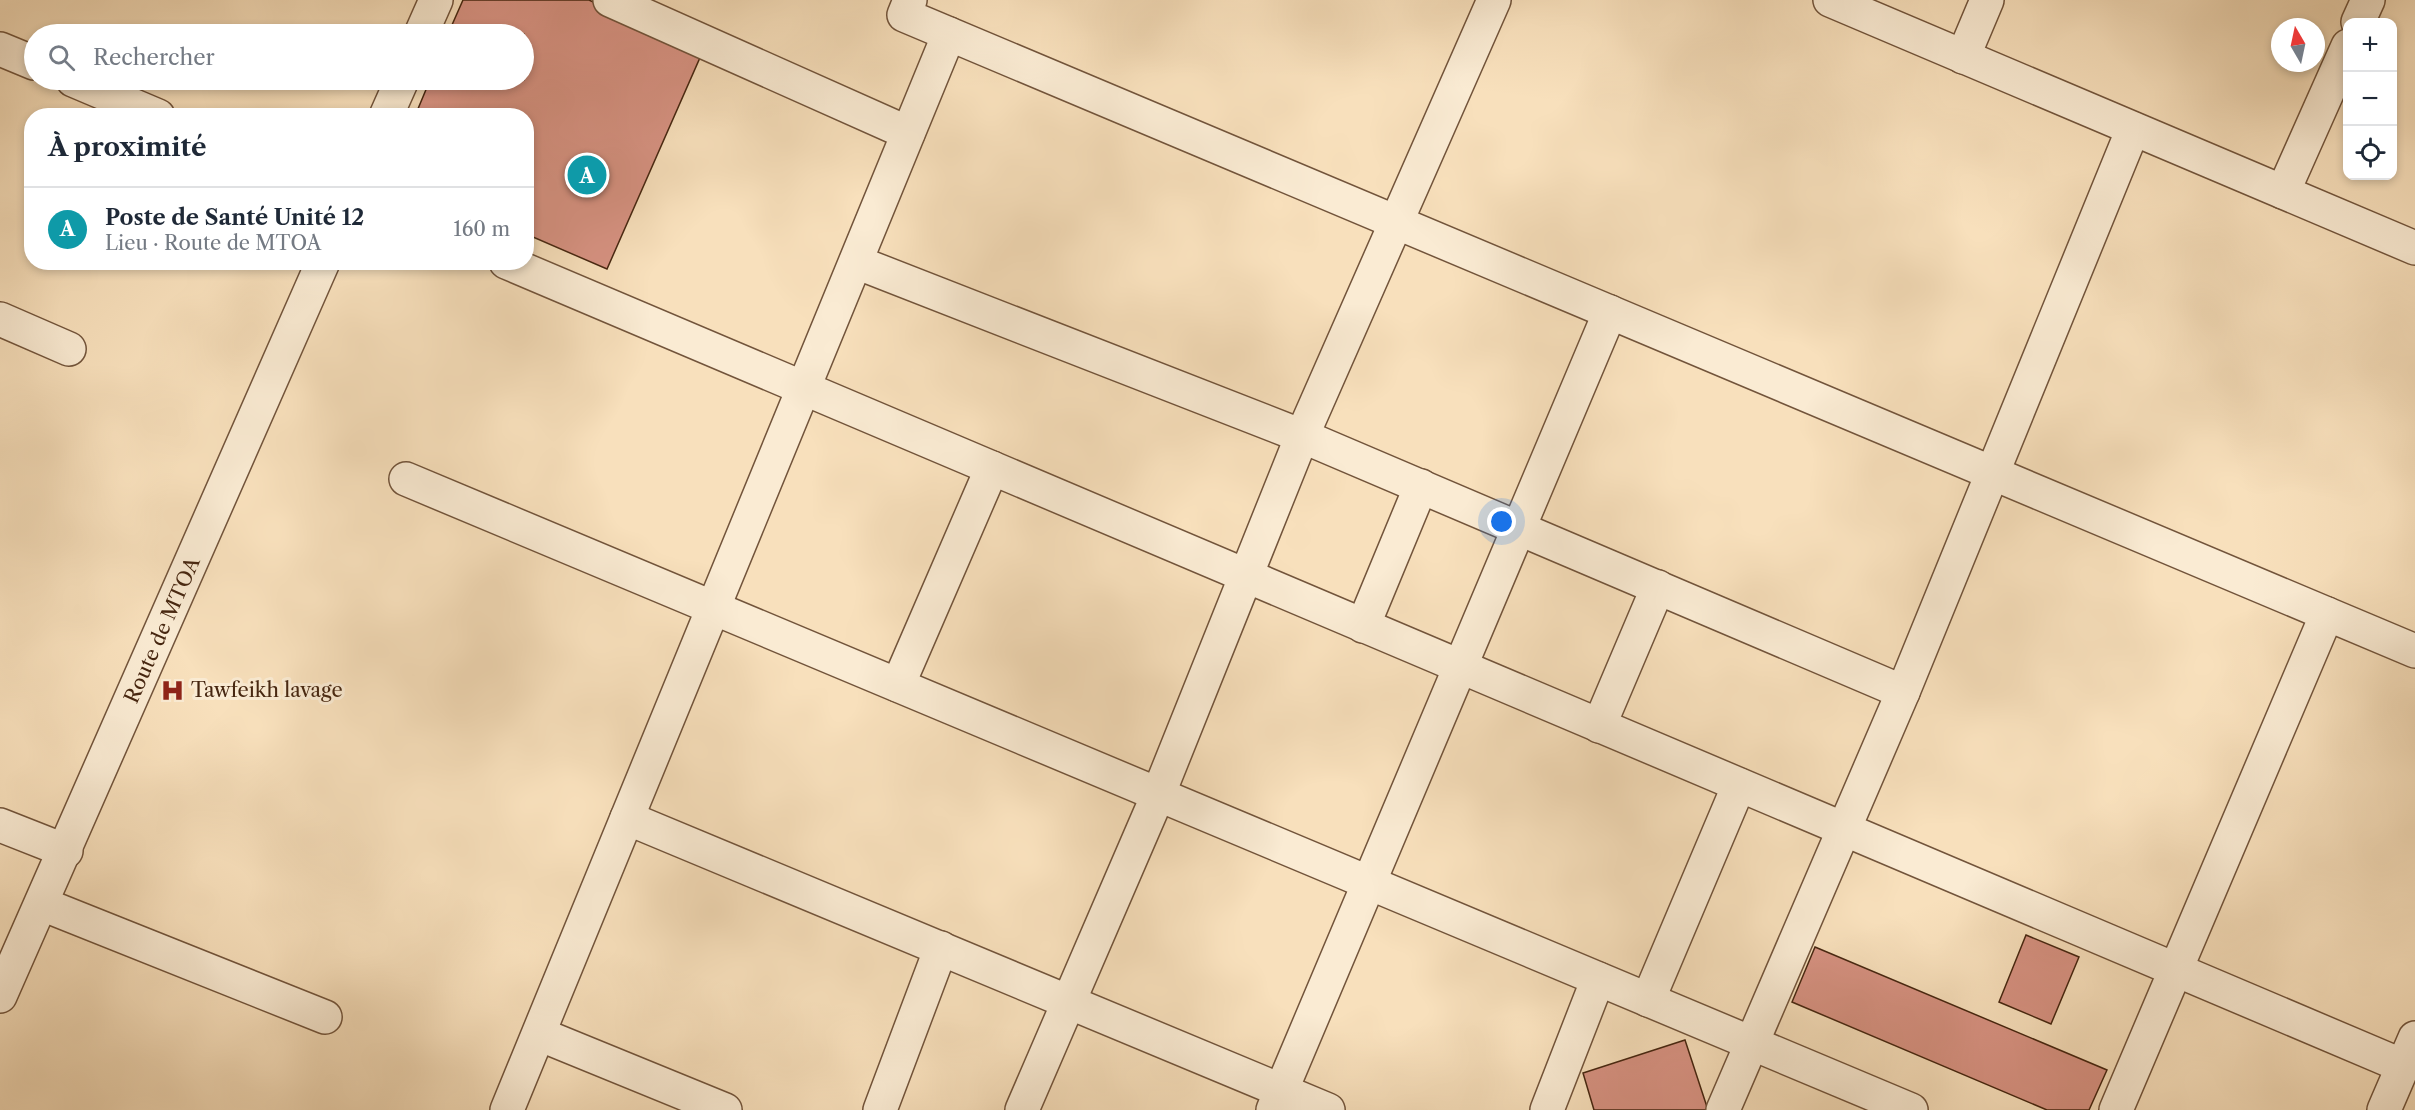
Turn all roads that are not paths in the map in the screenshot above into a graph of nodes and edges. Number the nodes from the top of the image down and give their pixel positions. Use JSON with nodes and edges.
{"nodes":[{"id":1,"x":436,"y":0,"type":"edge"},
{"id":2,"x":610,"y":0,"type":"edge"},
{"id":3,"x":910,"y":0,"type":"edge"},
{"id":4,"x":1494,"y":0,"type":"edge"},
{"id":5,"x":1830,"y":0,"type":"edge"},
{"id":6,"x":1987,"y":0,"type":"edge"},
{"id":7,"x":2368,"y":0,"type":"edge"},
{"id":8,"x":647,"y":8,"type":"edge"},
{"id":9,"x":2360,"y":18,"type":"edge"},
{"id":10,"x":425,"y":24,"type":"edge"},
{"id":11,"x":949,"y":34,"type":"junction"},
{"id":12,"x":0,"y":49,"type":"edge"},
{"id":13,"x":1964,"y":57,"type":"junction"},
{"id":14,"x":2343,"y":57,"type":"edge"},
{"id":15,"x":24,"y":59,"type":"edge"},
{"id":16,"x":97,"y":90,"type":"edge"},
{"id":17,"x":398,"y":90,"type":"edge"},
{"id":18,"x":139,"y":108,"type":"edge"},
{"id":19,"x":390,"y":108,"type":"edge"},
{"id":20,"x":2133,"y":129,"type":"junction"},
{"id":21,"x":908,"y":133,"type":"junction"},
{"id":22,"x":2283,"y":192,"type":"junction"},
{"id":23,"x":1396,"y":222,"type":"junction"},
{"id":24,"x":2415,"y":248,"type":"edge"},
{"id":25,"x":856,"y":262,"type":"junction"},
{"id":26,"x":320,"y":270,"type":"edge"},
{"id":27,"x":525,"y":270,"type":"edge"},
{"id":28,"x":1610,"y":312,"type":"junction"},
{"id":29,"x":0,"y":319,"type":"edge"},
{"id":30,"x":69,"y":348,"type":"dead end"},
{"id":31,"x":804,"y":388,"type":"junction"},
{"id":32,"x":1302,"y":436,"type":"junction"},
{"id":33,"x":992,"y":468,"type":"junction"},
{"id":34,"x":1993,"y":473,"type":"junction"},
{"id":35,"x":406,"y":479,"type":"dead end"},
{"id":36,"x":1421,"y":486,"type":"junction"},
{"id":37,"x":1520,"y":527,"type":"junction"},
{"id":38,"x":1246,"y":577,"type":"junction"},
{"id":39,"x":1658,"y":587,"type":"junction"},
{"id":40,"x":713,"y":608,"type":"junction"},
{"id":41,"x":2327,"y":614,"type":"junction"},
{"id":42,"x":1364,"y":626,"type":"junction"},
{"id":43,"x":2415,"y":651,"type":"edge"},
{"id":44,"x":1461,"y":667,"type":"junction"},
{"id":45,"x":898,"y":685,"type":"junction"},
{"id":46,"x":1903,"y":692,"type":"junction"},
{"id":47,"x":1599,"y":726,"type":"junction"},
{"id":48,"x":1739,"y":784,"type":"junction"},
{"id":49,"x":1158,"y":795,"type":"junction"},
{"id":50,"x":627,"y":818,"type":"junction"},
{"id":51,"x":0,"y":825,"type":"edge"},
{"id":52,"x":1844,"y":830,"type":"junction"},
{"id":53,"x":66,"y":851,"type":"junction"},
{"id":54,"x":1369,"y":883,"type":"junction"},
{"id":55,"x":42,"y":904,"type":"junction"},
{"id":56,"x":941,"y":948,"type":"junction"},
{"id":57,"x":2175,"y":970,"type":"junction"},
{"id":58,"x":1598,"y":979,"type":"junction"},
{"id":59,"x":0,"y":996,"type":"edge"},
{"id":60,"x":1648,"y":1000,"type":"junction"},
{"id":61,"x":1069,"y":1002,"type":"junction"},
{"id":62,"x":325,"y":1017,"type":"dead end"},
{"id":63,"x":539,"y":1034,"type":"junction"},
{"id":64,"x":1752,"y":1043,"type":"junction"},
{"id":65,"x":2409,"y":1052,"type":"edge"},
{"id":66,"x":1277,"y":1100,"type":"edge"},
{"id":67,"x":507,"y":1110,"type":"edge"},
{"id":68,"x":725,"y":1110,"type":"edge"},
{"id":69,"x":880,"y":1110,"type":"edge"},
{"id":70,"x":1022,"y":1110,"type":"edge"},
{"id":71,"x":1328,"y":1110,"type":"edge"},
{"id":72,"x":1547,"y":1110,"type":"edge"},
{"id":73,"x":1724,"y":1110,"type":"edge"},
{"id":74,"x":1911,"y":1110,"type":"edge"},
{"id":75,"x":2116,"y":1110,"type":"edge"},
{"id":76,"x":2384,"y":1110,"type":"edge"}],
"edges":[{"from":1,"to":10,"type":"street"},
{"from":2,"to":8,"type":"street"},
{"from":3,"to":11,"type":"street"},
{"from":4,"to":23,"type":"street"},
{"from":5,"to":13,"type":"street"},
{"from":6,"to":13,"type":"street"},
{"from":7,"to":9,"type":"street"},
{"from":8,"to":21,"type":"street"},
{"from":11,"to":21,"type":"street"},
{"from":11,"to":23,"type":"street"},
{"from":12,"to":15,"type":"street"},
{"from":13,"to":20,"type":"street"},
{"from":14,"to":22,"type":"street"},
{"from":16,"to":18,"type":"street"},
{"from":17,"to":19,"type":"street"},
{"from":20,"to":22,"type":"street"},
{"from":20,"to":34,"type":"street"},
{"from":21,"to":25,"type":"street"},
{"from":22,"to":24,"type":"street"},
{"from":23,"to":28,"type":"street"},
{"from":23,"to":32,"type":"street"},
{"from":25,"to":31,"type":"street"},
{"from":25,"to":32,"type":"street"},
{"from":26,"to":53,"type":"street","name":"Route de MTOA"},
{"from":27,"to":31,"type":"street"},
{"from":28,"to":34,"type":"street"},
{"from":28,"to":37,"type":"street"},
{"from":29,"to":30,"type":"street"},
{"from":31,"to":33,"type":"street"},
{"from":31,"to":40,"type":"street"},
{"from":32,"to":36,"type":"street"},
{"from":32,"to":38,"type":"street"},
{"from":33,"to":38,"type":"street"},
{"from":33,"to":45,"type":"street"},
{"from":34,"to":41,"type":"street"},
{"from":34,"to":46,"type":"street"},
{"from":35,"to":40,"type":"street"},
{"from":36,"to":37,"type":"street"},
{"from":36,"to":42,"type":"street"},
{"from":37,"to":39,"type":"street"},
{"from":37,"to":44,"type":"street"},
{"from":38,"to":42,"type":"street"},
{"from":38,"to":49,"type":"street"},
{"from":39,"to":46,"type":"street"},
{"from":39,"to":47,"type":"street"},
{"from":40,"to":45,"type":"street"},
{"from":40,"to":50,"type":"street"},
{"from":41,"to":43,"type":"street"},
{"from":41,"to":57,"type":"street"},
{"from":42,"to":44,"type":"street"},
{"from":44,"to":47,"type":"street"},
{"from":44,"to":54,"type":"street"},
{"from":45,"to":49,"type":"street"},
{"from":46,"to":52,"type":"street"},
{"from":47,"to":48,"type":"street"},
{"from":48,"to":52,"type":"street"},
{"from":48,"to":60,"type":"street"},
{"from":49,"to":54,"type":"street"},
{"from":49,"to":61,"type":"street"},
{"from":50,"to":56,"type":"street"},
{"from":50,"to":63,"type":"street"},
{"from":51,"to":53,"type":"street"},
{"from":52,"to":57,"type":"street"},
{"from":52,"to":64,"type":"street"},
{"from":53,"to":55,"type":"street","name":"Route de MTOA"},
{"from":54,"to":58,"type":"street"},
{"from":54,"to":66,"type":"street"},
{"from":55,"to":59,"type":"street","name":"Route de MTOA"},
{"from":55,"to":62,"type":"street"},
{"from":56,"to":61,"type":"street"},
{"from":56,"to":69,"type":"street"},
{"from":57,"to":65,"type":"street"},
{"from":57,"to":75,"type":"street"},
{"from":58,"to":60,"type":"street"},
{"from":58,"to":72,"type":"street"},
{"from":60,"to":64,"type":"street"},
{"from":61,"to":66,"type":"street"},
{"from":61,"to":70,"type":"street"},
{"from":63,"to":67,"type":"street"},
{"from":63,"to":68,"type":"street"},
{"from":64,"to":73,"type":"street"},
{"from":64,"to":74,"type":"street"},
{"from":65,"to":76,"type":"street"},
{"from":66,"to":71,"type":"street"}]}
